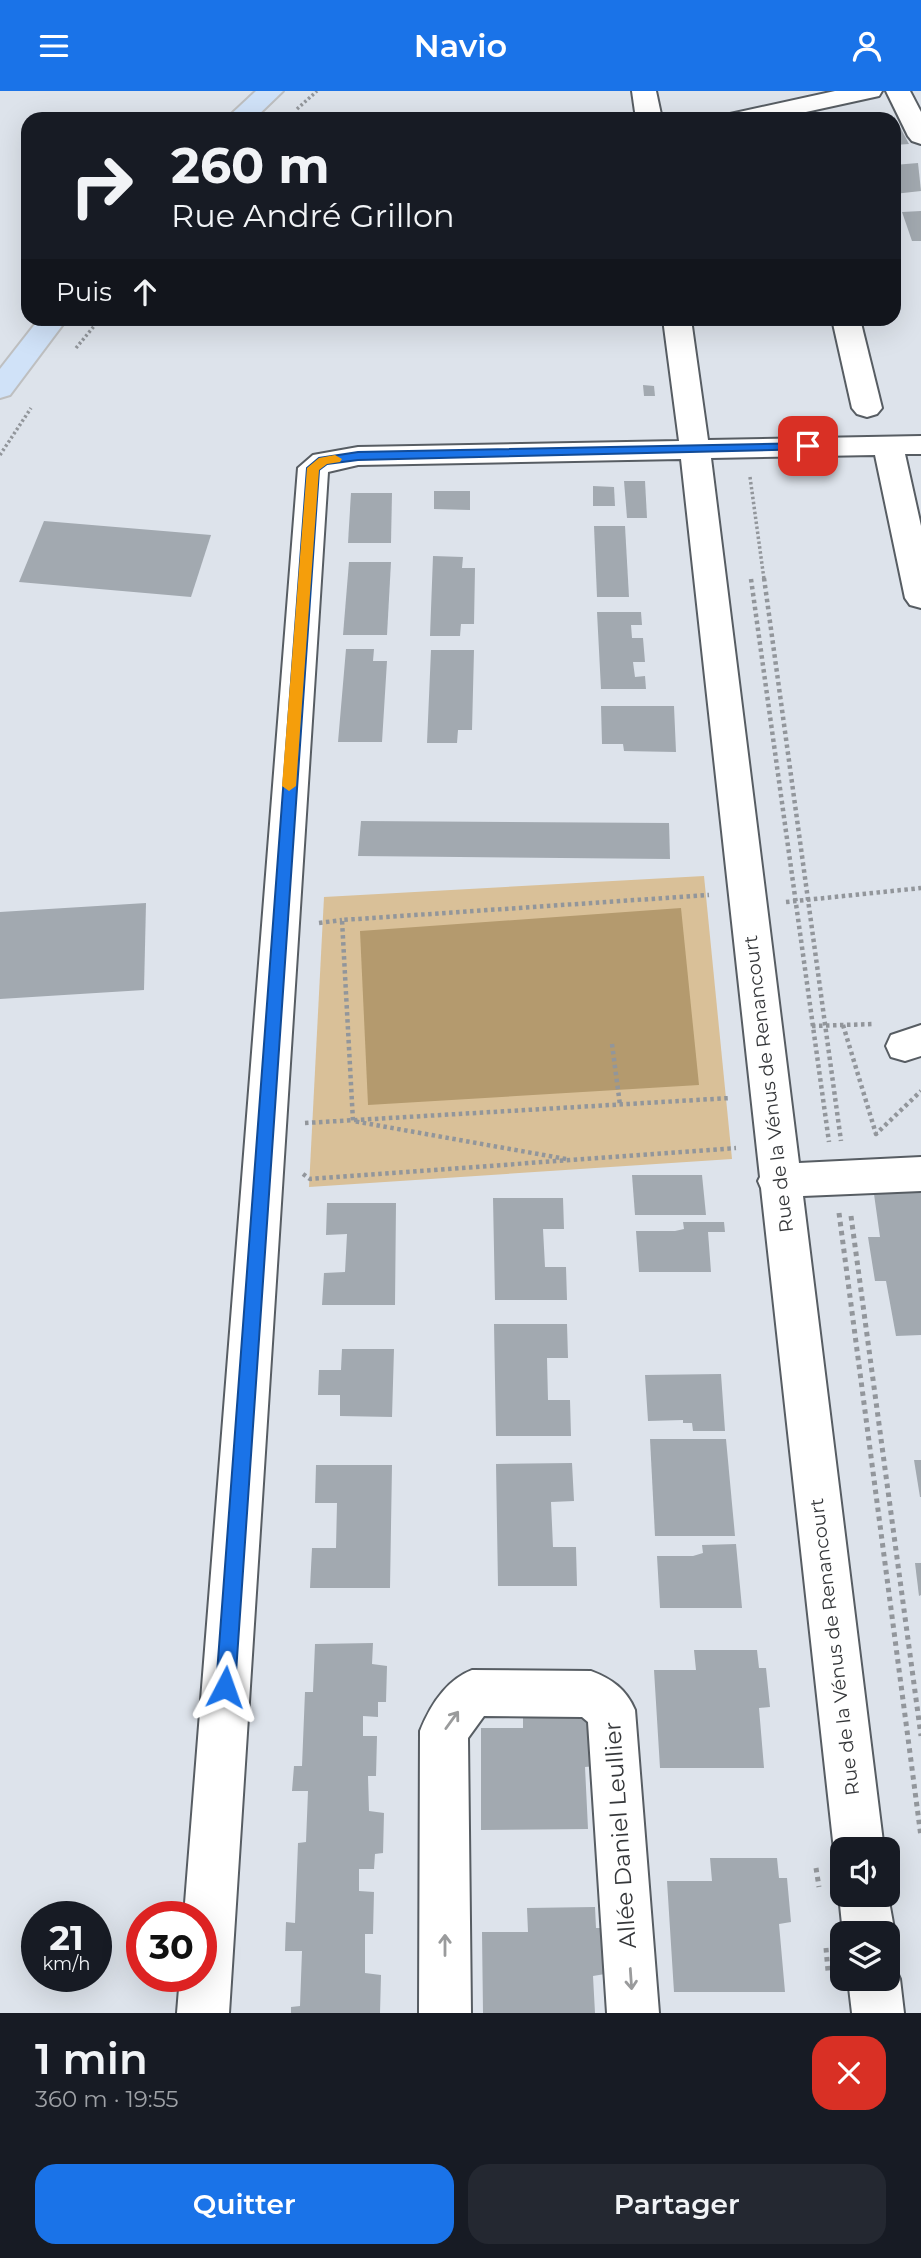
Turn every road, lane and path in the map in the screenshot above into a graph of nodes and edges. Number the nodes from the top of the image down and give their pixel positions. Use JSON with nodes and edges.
{"nodes":[{"id":1,"x":271,"y":91,"type":"edge"},
{"id":2,"x":317,"y":91,"type":"edge"},
{"id":3,"x":644,"y":91,"type":"edge"},
{"id":4,"x":870,"y":91,"type":"edge"},
{"id":5,"x":898,"y":91,"type":"edge"},
{"id":6,"x":297,"y":110,"type":"dead end"},
{"id":7,"x":247,"y":112,"type":"edge"},
{"id":8,"x":648,"y":112,"type":"edge"},
{"id":9,"x":779,"y":112,"type":"edge"},
{"id":10,"x":921,"y":136,"type":"edge"},
{"id":11,"x":48,"y":326,"type":"edge"},
{"id":12,"x":94,"y":326,"type":"edge"},
{"id":13,"x":678,"y":326,"type":"edge"},
{"id":14,"x":848,"y":326,"type":"edge"},
{"id":15,"x":68,"y":358,"type":"dead end"},
{"id":16,"x":0,"y":389,"type":"edge"},
{"id":17,"x":37,"y":398,"type":"dead end"},
{"id":18,"x":867,"y":408,"type":"dead end"},
{"id":19,"x":888,"y":445,"type":"junction"},
{"id":20,"x":921,"y":445,"type":"edge"},
{"id":21,"x":695,"y":450,"type":"junction"},
{"id":22,"x":0,"y":455,"type":"edge"},
{"id":23,"x":748,"y":464,"type":"dead end"},
{"id":24,"x":750,"y":572,"type":"dead end"},
{"id":25,"x":921,"y":598,"type":"edge"},
{"id":26,"x":921,"y":888,"type":"edge"},
{"id":27,"x":808,"y":899,"type":"junction"},
{"id":28,"x":796,"y":901,"type":"junction"},
{"id":29,"x":731,"y":905,"type":"junction"},
{"id":30,"x":342,"y":920,"type":"junction"},
{"id":31,"x":313,"y":923,"type":"dead end"},
{"id":32,"x":843,"y":1025,"type":"junction"},
{"id":33,"x":825,"y":1026,"type":"junction"},
{"id":34,"x":812,"y":1027,"type":"junction"},
{"id":35,"x":913,"y":1043,"type":"edge"},
{"id":36,"x":612,"y":1044,"type":"dead end"},
{"id":37,"x":730,"y":1089,"type":"dead end"},
{"id":38,"x":921,"y":1091,"type":"edge"},
{"id":39,"x":731,"y":1098,"type":"junction"},
{"id":40,"x":620,"y":1105,"type":"junction"},
{"id":41,"x":732,"y":1111,"type":"dead end"},
{"id":42,"x":353,"y":1121,"type":"junction"},
{"id":43,"x":303,"y":1123,"type":"dead end"},
{"id":44,"x":735,"y":1136,"type":"dead end"},
{"id":45,"x":736,"y":1148,"type":"junction"},
{"id":46,"x":574,"y":1160,"type":"junction"},
{"id":47,"x":738,"y":1162,"type":"dead end"},
{"id":48,"x":298,"y":1170,"type":"dead end"},
{"id":49,"x":921,"y":1174,"type":"edge"},
{"id":50,"x":840,"y":1179,"type":"junction"},
{"id":51,"x":778,"y":1181,"type":"junction"},
{"id":52,"x":921,"y":1736,"type":"edge"},
{"id":53,"x":857,"y":1837,"type":"edge"},
{"id":54,"x":921,"y":1837,"type":"edge"},
{"id":55,"x":816,"y":1867,"type":"dead end"},
{"id":56,"x":830,"y":1882,"type":"edge"},
{"id":57,"x":863,"y":1991,"type":"edge"},
{"id":58,"x":203,"y":2013,"type":"edge"},
{"id":59,"x":446,"y":2013,"type":"edge"},
{"id":60,"x":634,"y":2013,"type":"edge"},
{"id":61,"x":878,"y":2013,"type":"edge"}],
"edges":[{"from":1,"to":7,"type":"main road"},
{"from":2,"to":6,"type":"path"},
{"from":3,"to":8,"type":"street"},
{"from":4,"to":9,"type":"street"},
{"from":5,"to":10,"type":"street"},
{"from":11,"to":16,"type":"main road"},
{"from":12,"to":15,"type":"path"},
{"from":13,"to":21,"type":"street","name":"Rue de la Vénus de Renancourt"},
{"from":14,"to":18,"type":"street"},
{"from":17,"to":22,"type":"path"},
{"from":19,"to":20,"type":"street"},
{"from":19,"to":21,"type":"street"},
{"from":19,"to":25,"type":"street"},
{"from":21,"to":29,"type":"street","name":"Rue de la Vénus de Renancourt"},
{"from":21,"to":58,"type":"street"},
{"from":23,"to":27,"type":"path"},
{"from":24,"to":28,"type":"path"},
{"from":26,"to":27,"type":"path"},
{"from":27,"to":28,"type":"path"},
{"from":27,"to":33,"type":"path"},
{"from":28,"to":29,"type":"path"},
{"from":28,"to":34,"type":"path"},
{"from":29,"to":30,"type":"path"},
{"from":29,"to":51,"type":"street","name":"Rue de la Vénus de Renancourt"},
{"from":30,"to":31,"type":"path"},
{"from":30,"to":42,"type":"path"},
{"from":32,"to":33,"type":"path"},
{"from":32,"to":35,"type":"path"},
{"from":32,"to":38,"type":"path"},
{"from":33,"to":34,"type":"path"},
{"from":33,"to":50,"type":"path"},
{"from":34,"to":50,"type":"path"},
{"from":36,"to":40,"type":"path"},
{"from":37,"to":39,"type":"path"},
{"from":39,"to":40,"type":"path"},
{"from":39,"to":41,"type":"path"},
{"from":40,"to":42,"type":"path"},
{"from":42,"to":43,"type":"path"},
{"from":42,"to":46,"type":"path"},
{"from":44,"to":45,"type":"path"},
{"from":45,"to":46,"type":"path"},
{"from":45,"to":47,"type":"path"},
{"from":46,"to":48,"type":"path"},
{"from":49,"to":50,"type":"street"},
{"from":50,"to":51,"type":"street"},
{"from":50,"to":52,"type":"path"},
{"from":50,"to":54,"type":"path"},
{"from":51,"to":53,"type":"street","name":"Rue de la Vénus de Renancourt"},
{"from":55,"to":56,"type":"path"},
{"from":57,"to":61,"type":"street"},
{"from":59,"to":60,"type":"street","name":"Allée Daniel Leullier","one_way":true}]}
